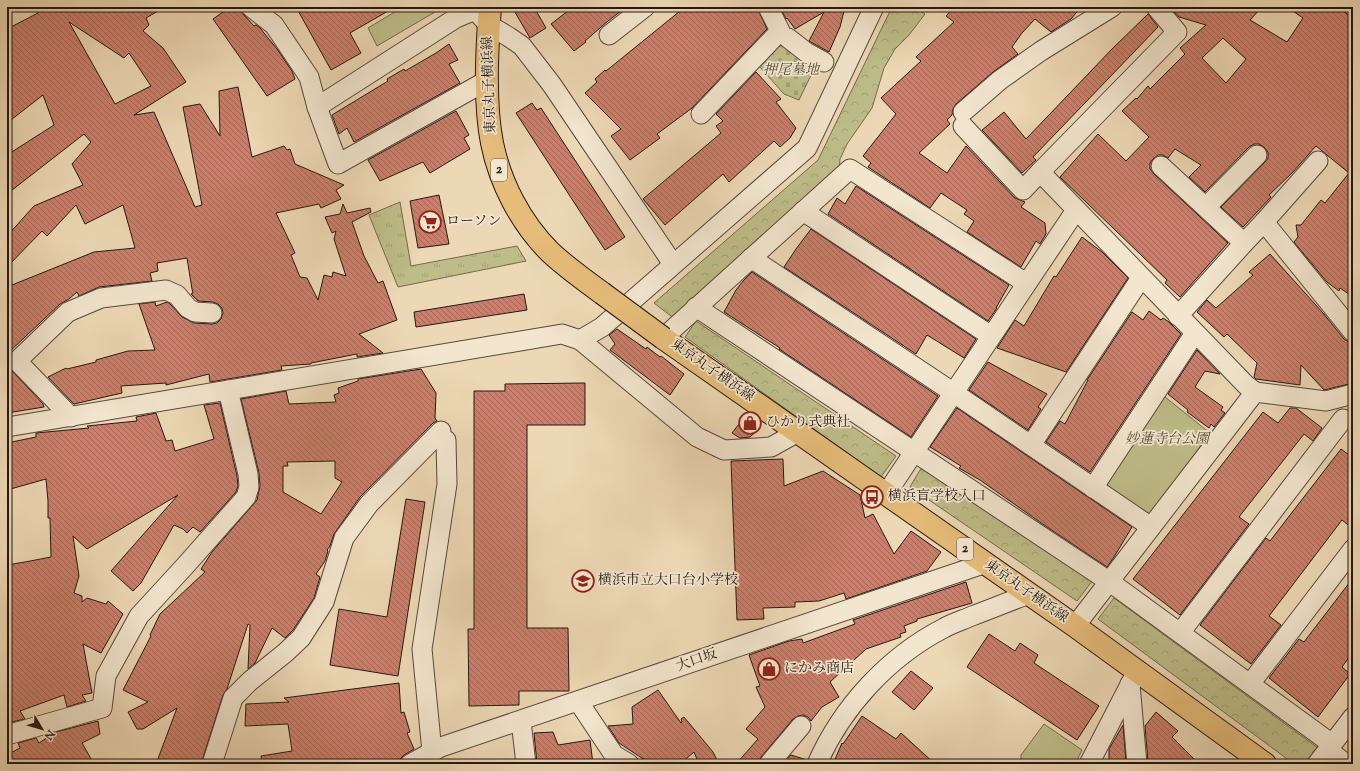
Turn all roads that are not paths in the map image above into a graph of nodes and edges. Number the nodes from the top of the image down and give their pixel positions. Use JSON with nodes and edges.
{"nodes":[{"id":1,"x":251,"y":7,"type":"edge"},
{"id":2,"x":645,"y":7,"type":"edge"},
{"id":3,"x":768,"y":7,"type":"edge"},
{"id":4,"x":874,"y":7,"type":"edge"},
{"id":5,"x":1112,"y":7,"type":"edge"},
{"id":6,"x":1156,"y":7,"type":"edge"},
{"id":7,"x":453,"y":13,"type":"edge"},
{"id":8,"x":489,"y":16,"type":"edge"},
{"id":9,"x":609,"y":36,"type":"dead end"},
{"id":10,"x":788,"y":38,"type":"dead end"},
{"id":11,"x":488,"y":80,"type":"junction"},
{"id":12,"x":839,"y":81,"type":"junction"},
{"id":13,"x":317,"y":108,"type":"junction"},
{"id":14,"x":702,"y":114,"type":"dead end"},
{"id":15,"x":1257,"y":155,"type":"dead end"},
{"id":16,"x":1318,"y":161,"type":"dead end"},
{"id":17,"x":1161,"y":166,"type":"dead end"},
{"id":18,"x":1040,"y":172,"type":"junction"},
{"id":19,"x":1206,"y":207,"type":"junction"},
{"id":20,"x":1076,"y":210,"type":"junction"},
{"id":21,"x":802,"y":211,"type":"junction"},
{"id":22,"x":1264,"y":222,"type":"junction"},
{"id":23,"x":1244,"y":243,"type":"junction"},
{"id":24,"x":750,"y":258,"type":"junction"},
{"id":25,"x":673,"y":264,"type":"junction"},
{"id":26,"x":1141,"y":278,"type":"junction"},
{"id":27,"x":1026,"y":283,"type":"junction"},
{"id":28,"x":696,"y":307,"type":"junction"},
{"id":29,"x":212,"y":313,"type":"dead end"},
{"id":30,"x":1178,"y":316,"type":"junction"},
{"id":31,"x":1353,"y":332,"type":"edge"},
{"id":32,"x":1195,"y":333,"type":"junction"},
{"id":33,"x":991,"y":336,"type":"junction"},
{"id":34,"x":663,"y":338,"type":"junction"},
{"id":35,"x":580,"y":340,"type":"junction"},
{"id":36,"x":228,"y":390,"type":"junction"},
{"id":37,"x":1254,"y":392,"type":"junction"},
{"id":38,"x":954,"y":393,"type":"junction"},
{"id":39,"x":1353,"y":394,"type":"edge"},
{"id":40,"x":1326,"y":401,"type":"junction"},
{"id":41,"x":71,"y":417,"type":"junction"},
{"id":42,"x":1348,"y":425,"type":"edge"},
{"id":43,"x":7,"y":427,"type":"edge"},
{"id":44,"x":798,"y":432,"type":"junction"},
{"id":45,"x":1031,"y":445,"type":"junction"},
{"id":46,"x":914,"y":452,"type":"junction"},
{"id":47,"x":1093,"y":488,"type":"junction"},
{"id":48,"x":886,"y":494,"type":"junction"},
{"id":49,"x":1151,"y":527,"type":"junction"},
{"id":50,"x":1353,"y":549,"type":"edge"},
{"id":51,"x":986,"y":563,"type":"junction"},
{"id":52,"x":1110,"y":582,"type":"junction"},
{"id":53,"x":1029,"y":594,"type":"junction"},
{"id":54,"x":1075,"y":626,"type":"junction"},
{"id":55,"x":1180,"y":633,"type":"junction"},
{"id":56,"x":1134,"y":677,"type":"junction"},
{"id":57,"x":1250,"y":684,"type":"junction"},
{"id":58,"x":578,"y":701,"type":"junction"},
{"id":59,"x":1353,"y":717,"type":"edge"},
{"id":60,"x":521,"y":721,"type":"junction"},
{"id":61,"x":801,"y":726,"type":"dead end"},
{"id":62,"x":7,"y":735,"type":"edge"},
{"id":63,"x":432,"y":752,"type":"junction"},
{"id":64,"x":1326,"y":753,"type":"edge"},
{"id":65,"x":212,"y":764,"type":"edge"},
{"id":66,"x":410,"y":764,"type":"edge"},
{"id":67,"x":526,"y":764,"type":"edge"},
{"id":68,"x":629,"y":764,"type":"edge"},
{"id":69,"x":769,"y":764,"type":"edge"},
{"id":70,"x":817,"y":764,"type":"edge"},
{"id":71,"x":1089,"y":764,"type":"edge"},
{"id":72,"x":1137,"y":764,"type":"edge"},
{"id":73,"x":1265,"y":764,"type":"edge"},
{"id":74,"x":1346,"y":764,"type":"edge"}],
"edges":[{"from":1,"to":13,"type":"street"},
{"from":2,"to":9,"type":"street"},
{"from":3,"to":14,"type":"street"},
{"from":4,"to":12,"type":"street"},
{"from":5,"to":18,"type":"street"},
{"from":6,"to":18,"type":"street"},
{"from":7,"to":8,"type":"street"},
{"from":7,"to":13,"type":"street"},
{"from":8,"to":11,"type":"main road","name":"東京丸子横浜線","number":"2"},
{"from":8,"to":25,"type":"street"},
{"from":10,"to":12,"type":"street"},
{"from":11,"to":13,"type":"street"},
{"from":11,"to":34,"type":"main road","name":"東京丸子横浜線","number":"2","bridge":true},
{"from":12,"to":25,"type":"street"},
{"from":15,"to":19,"type":"street"},
{"from":16,"to":22,"type":"street"},
{"from":17,"to":19,"type":"street"},
{"from":18,"to":20,"type":"street"},
{"from":19,"to":23,"type":"street"},
{"from":20,"to":26,"type":"street"},
{"from":20,"to":27,"type":"street"},
{"from":21,"to":24,"type":"street"},
{"from":21,"to":27,"type":"street"},
{"from":21,"to":33,"type":"street"},
{"from":22,"to":23,"type":"street"},
{"from":22,"to":31,"type":"street"},
{"from":23,"to":30,"type":"street"},
{"from":24,"to":28,"type":"street"},
{"from":24,"to":38,"type":"street"},
{"from":25,"to":35,"type":"street"},
{"from":26,"to":30,"type":"street"},
{"from":26,"to":45,"type":"street"},
{"from":27,"to":33,"type":"street"},
{"from":28,"to":34,"type":"street"},
{"from":28,"to":46,"type":"street"},
{"from":29,"to":41,"type":"street"},
{"from":30,"to":32,"type":"street"},
{"from":32,"to":37,"type":"street"},
{"from":32,"to":47,"type":"street"},
{"from":33,"to":38,"type":"street"},
{"from":34,"to":44,"type":"main road","name":"東京丸子横浜線","number":"2"},
{"from":35,"to":36,"type":"street"},
{"from":35,"to":44,"type":"street"},
{"from":36,"to":41,"type":"street"},
{"from":36,"to":62,"type":"street"},
{"from":37,"to":40,"type":"street"},
{"from":37,"to":49,"type":"street"},
{"from":38,"to":45,"type":"street"},
{"from":38,"to":46,"type":"street"},
{"from":39,"to":40,"type":"street"},
{"from":40,"to":42,"type":"street"},
{"from":41,"to":43,"type":"street"},
{"from":42,"to":55,"type":"street"},
{"from":44,"to":48,"type":"main road","name":"東京丸子横浜線","number":"2"},
{"from":45,"to":47,"type":"street"},
{"from":46,"to":48,"type":"street"},
{"from":46,"to":52,"type":"street"},
{"from":47,"to":49,"type":"street"},
{"from":48,"to":51,"type":"main road","name":"東京丸子横浜線","number":"2"},
{"from":49,"to":52,"type":"street"},
{"from":50,"to":57,"type":"street"},
{"from":51,"to":53,"type":"main road","name":"東京丸子横浜線","number":"2"},
{"from":51,"to":58,"type":"street","name":"大口坂"},
{"from":52,"to":54,"type":"street"},
{"from":52,"to":55,"type":"street"},
{"from":53,"to":54,"type":"main road","name":"東京丸子横浜線","number":"2"},
{"from":53,"to":70,"type":"street"},
{"from":54,"to":56,"type":"main road","name":"東京丸子横浜線","number":"2"},
{"from":55,"to":57,"type":"street"},
{"from":56,"to":71,"type":"street"},
{"from":56,"to":72,"type":"street"},
{"from":56,"to":73,"type":"main road","name":"東京丸子横浜線","number":"2"},
{"from":57,"to":64,"type":"street"},
{"from":58,"to":60,"type":"street","name":"大口坂"},
{"from":58,"to":68,"type":"street"},
{"from":59,"to":64,"type":"street"},
{"from":60,"to":63,"type":"street","name":"大口坂"},
{"from":60,"to":67,"type":"street"},
{"from":61,"to":69,"type":"street"},
{"from":63,"to":65,"type":"street"},
{"from":63,"to":66,"type":"street","name":"大口坂"},
{"from":64,"to":74,"type":"street"}]}
